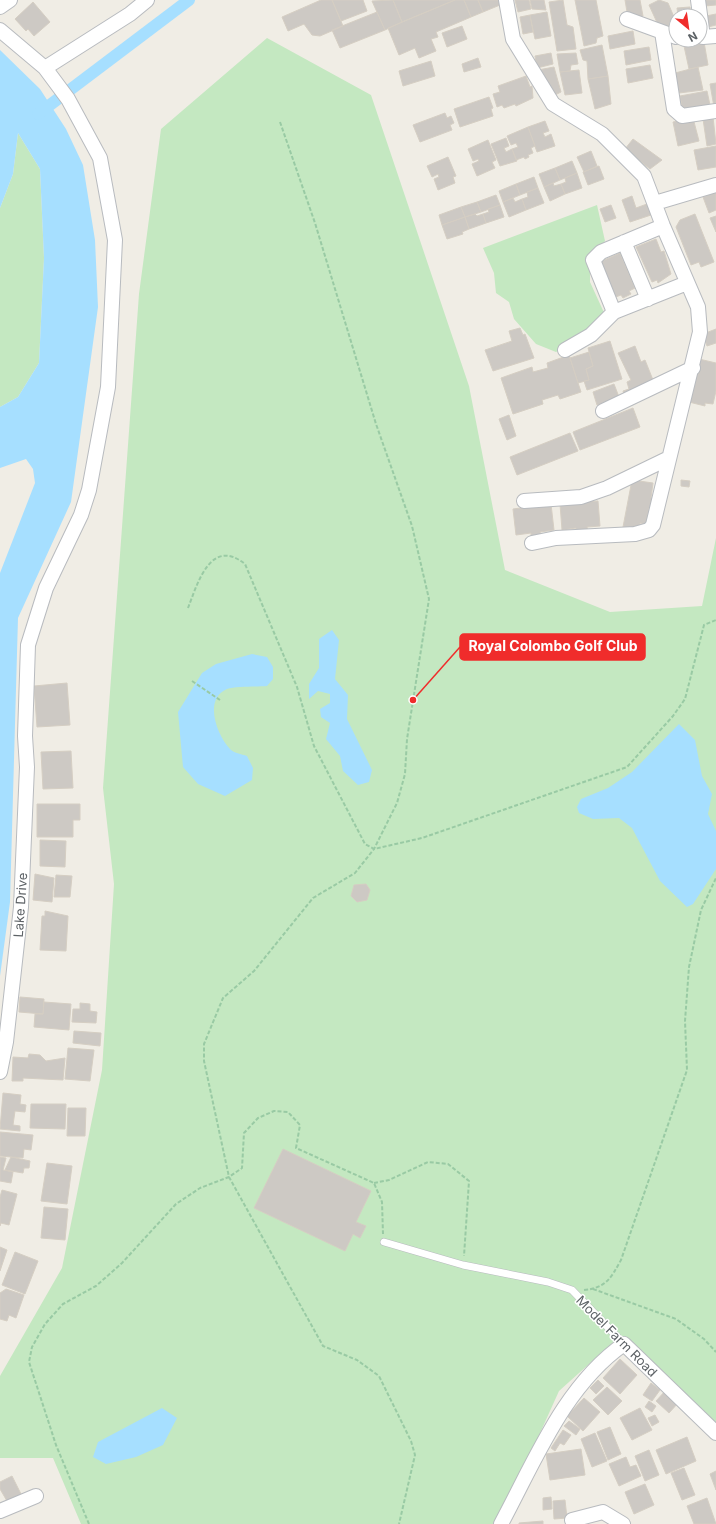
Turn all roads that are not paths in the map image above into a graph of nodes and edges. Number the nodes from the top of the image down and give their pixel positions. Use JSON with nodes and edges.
{"nodes":[{"id":1,"x":10,"y":0,"type":"edge"},
{"id":2,"x":147,"y":0,"type":"edge"},
{"id":3,"x":506,"y":0,"type":"edge"},
{"id":4,"x":0,"y":7,"type":"edge"},
{"id":5,"x":627,"y":19,"type":"dead end"},
{"id":6,"x":0,"y":30,"type":"edge"},
{"id":7,"x":662,"y":32,"type":"junction"},
{"id":8,"x":668,"y":34,"type":"edge"},
{"id":9,"x":45,"y":68,"type":"junction"},
{"id":10,"x":716,"y":110,"type":"edge"},
{"id":11,"x":716,"y":185,"type":"edge"},
{"id":12,"x":655,"y":203,"type":"junction"},
{"id":13,"x":663,"y":226,"type":"junction"},
{"id":14,"x":624,"y":242,"type":"junction"},
{"id":15,"x":687,"y":283,"type":"junction"},
{"id":16,"x":648,"y":299,"type":"junction"},
{"id":17,"x":614,"y":312,"type":"junction"},
{"id":18,"x":565,"y":350,"type":"dead end"},
{"id":19,"x":693,"y":368,"type":"junction"},
{"id":20,"x":603,"y":411,"type":"dead end"},
{"id":21,"x":669,"y":458,"type":"junction"},
{"id":22,"x":524,"y":501,"type":"dead end"},
{"id":23,"x":532,"y":543,"type":"dead end"},
{"id":24,"x":3,"y":1041,"type":"edge"},
{"id":25,"x":0,"y":1072,"type":"edge"},
{"id":26,"x":384,"y":1242,"type":"road end"},
{"id":27,"x":624,"y":1344,"type":"junction"},
{"id":28,"x":716,"y":1433,"type":"edge"},
{"id":29,"x":36,"y":1496,"type":"dead end"},
{"id":30,"x":0,"y":1511,"type":"edge"},
{"id":31,"x":572,"y":1520,"type":"dead end"},
{"id":32,"x":501,"y":1524,"type":"edge"},
{"id":33,"x":623,"y":1524,"type":"edge"}],
"edges":[{"from":1,"to":4,"type":"street"},
{"from":2,"to":9,"type":"street"},
{"from":3,"to":12,"type":"street"},
{"from":5,"to":7,"type":"street"},
{"from":6,"to":9,"type":"street","name":"Lake Drive"},
{"from":7,"to":8,"type":"street"},
{"from":7,"to":10,"type":"street"},
{"from":9,"to":24,"type":"street","name":"Lake Drive"},
{"from":11,"to":12,"type":"street"},
{"from":12,"to":13,"type":"street"},
{"from":13,"to":14,"type":"street"},
{"from":13,"to":15,"type":"street"},
{"from":14,"to":16,"type":"street"},
{"from":14,"to":17,"type":"street"},
{"from":15,"to":16,"type":"street"},
{"from":15,"to":19,"type":"street"},
{"from":16,"to":17,"type":"street"},
{"from":17,"to":18,"type":"street"},
{"from":19,"to":20,"type":"street"},
{"from":19,"to":21,"type":"street"},
{"from":21,"to":22,"type":"street"},
{"from":21,"to":23,"type":"street"},
{"from":24,"to":25,"type":"street","name":"Lake Drive"},
{"from":26,"to":27,"type":"lane","name":"Model Farm Road"},
{"from":27,"to":28,"type":"street","name":"Model Farm Road"},
{"from":27,"to":32,"type":"street"},
{"from":29,"to":30,"type":"street"},
{"from":31,"to":33,"type":"street"}]}
